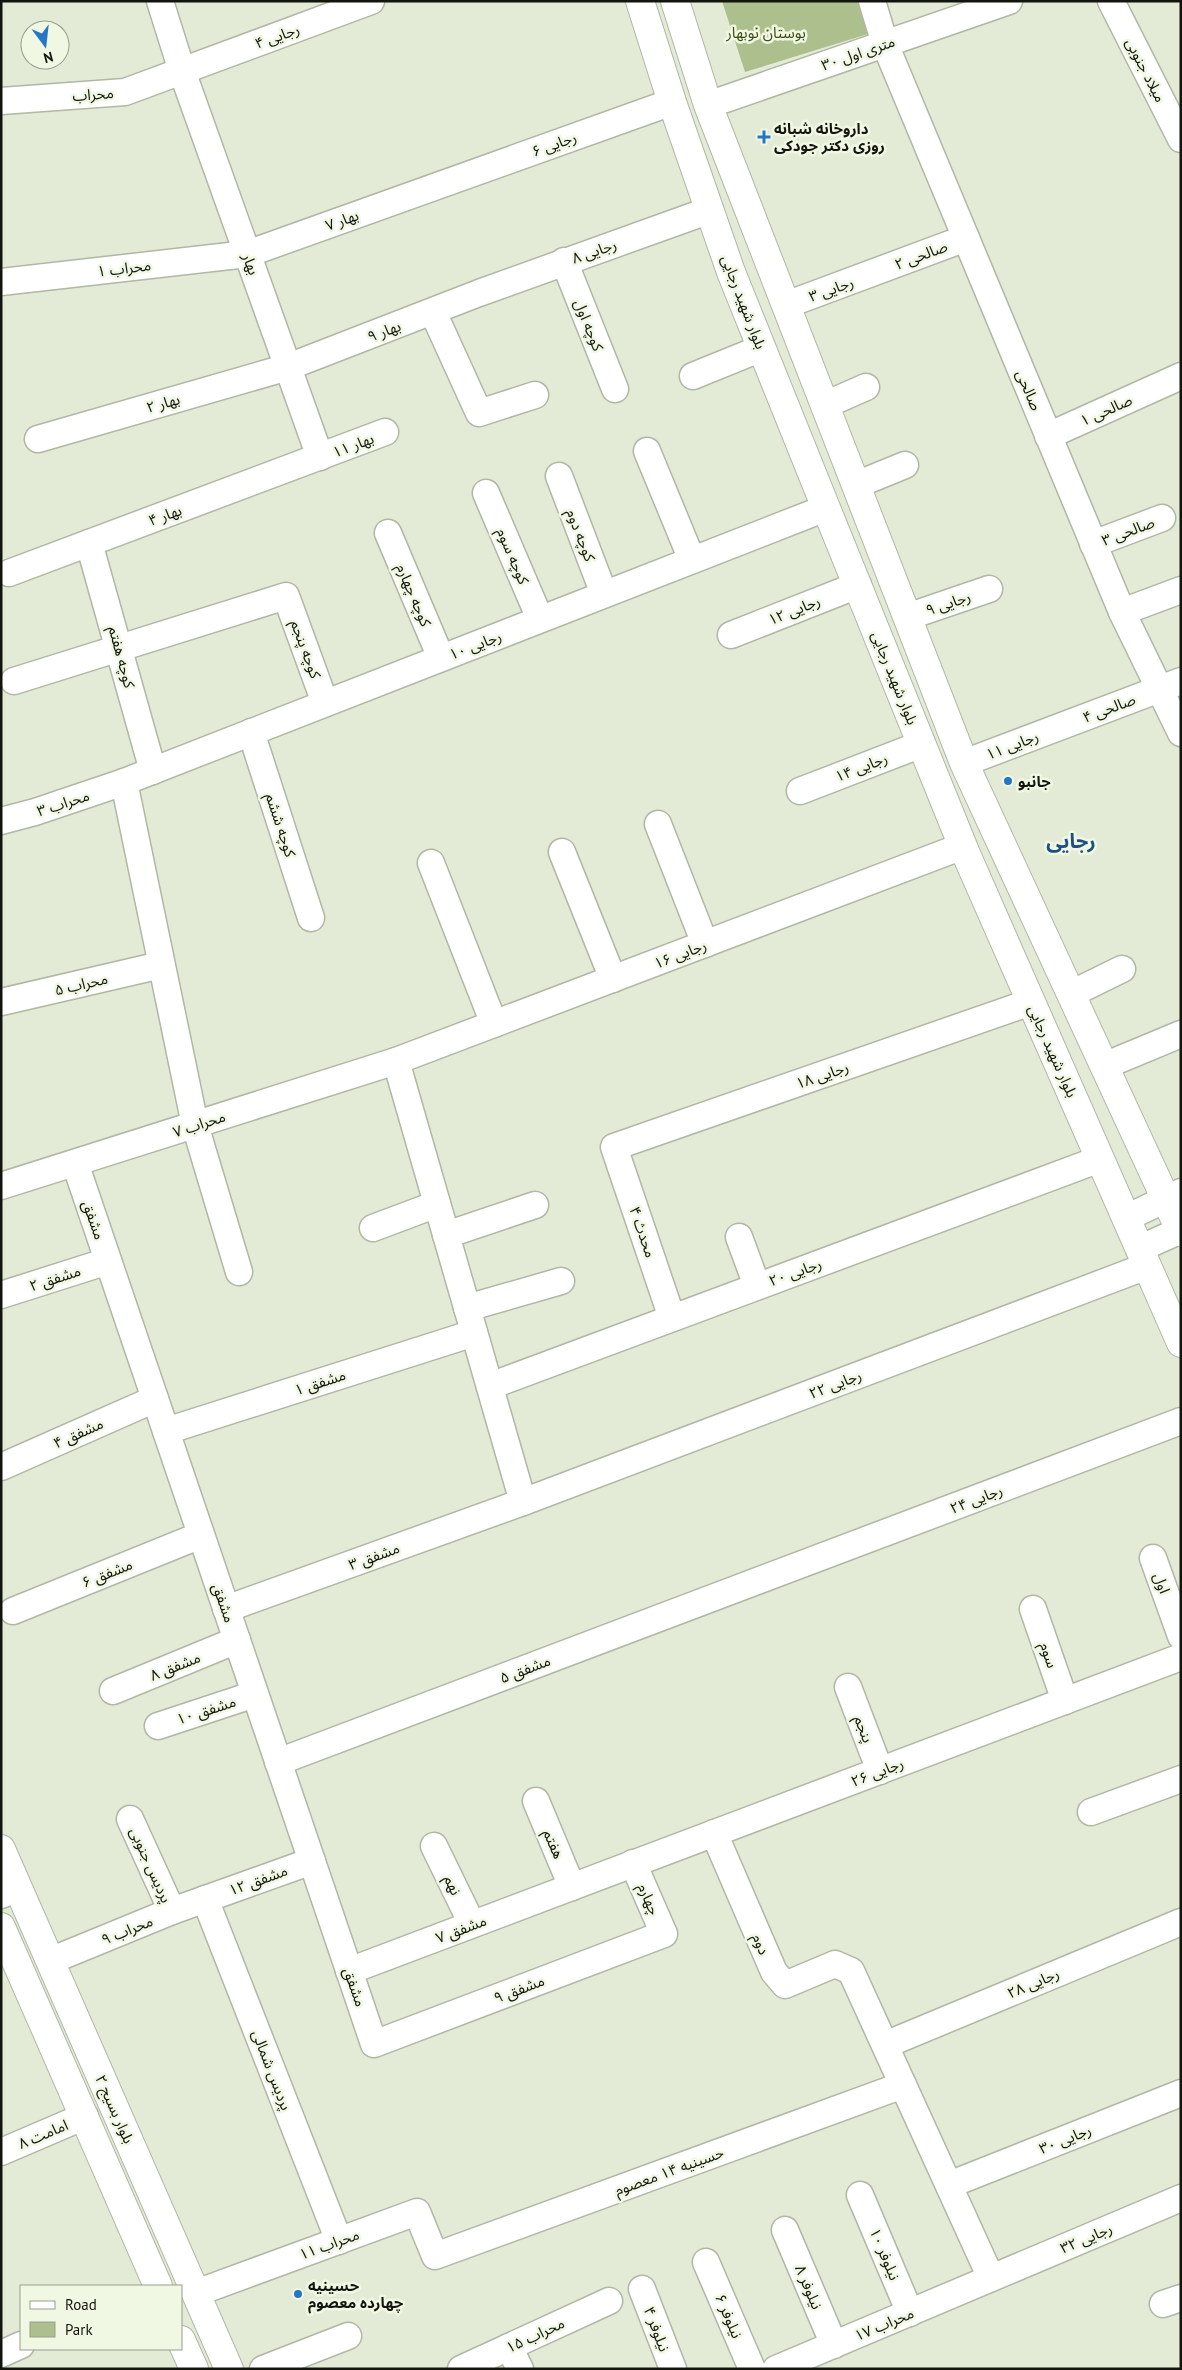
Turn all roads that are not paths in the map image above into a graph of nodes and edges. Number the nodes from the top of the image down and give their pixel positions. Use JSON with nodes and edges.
{"nodes":[{"id":1,"x":160,"y":1,"type":"edge"},
{"id":2,"x":371,"y":1,"type":"edge"},
{"id":3,"x":640,"y":1,"type":"edge"},
{"id":4,"x":675,"y":1,"type":"edge"},
{"id":5,"x":872,"y":1,"type":"edge"},
{"id":6,"x":1009,"y":1,"type":"edge"},
{"id":7,"x":1111,"y":1,"type":"edge"},
{"id":8,"x":885,"y":44,"type":"junction"},
{"id":9,"x":182,"y":71,"type":"junction"},
{"id":10,"x":1,"y":100,"type":"edge"},
{"id":11,"x":672,"y":102,"type":"junction"},
{"id":12,"x":708,"y":105,"type":"junction"},
{"id":13,"x":1181,"y":139,"type":"edge"},
{"id":14,"x":436,"y":186,"type":"joint"},
{"id":15,"x":710,"y":210,"type":"junction"},
{"id":16,"x":966,"y":238,"type":"junction"},
{"id":17,"x":247,"y":254,"type":"junction"},
{"id":18,"x":564,"y":261,"type":"junction"},
{"id":19,"x":876,"y":272,"type":"joint"},
{"id":20,"x":1,"y":282,"type":"edge"},
{"id":21,"x":479,"y":293,"type":"joint"},
{"id":22,"x":786,"y":305,"type":"junction"},
{"id":23,"x":433,"y":312,"type":"junction"},
{"id":24,"x":762,"y":348,"type":"junction"},
{"id":25,"x":288,"y":367,"type":"junction"},
{"id":26,"x":693,"y":376,"type":"dead end"},
{"id":27,"x":1172,"y":380,"type":"edge"},
{"id":28,"x":866,"y":387,"type":"dead end"},
{"id":29,"x":615,"y":389,"type":"dead end"},
{"id":30,"x":534,"y":395,"type":"dead end"},
{"id":31,"x":825,"y":405,"type":"junction"},
{"id":32,"x":385,"y":432,"type":"dead end"},
{"id":33,"x":1048,"y":436,"type":"junction"},
{"id":34,"x":38,"y":439,"type":"dead end"},
{"id":35,"x":648,"y":451,"type":"dead end"},
{"id":36,"x":320,"y":457,"type":"junction"},
{"id":37,"x":904,"y":465,"type":"dead end"},
{"id":38,"x":559,"y":476,"type":"dead end"},
{"id":39,"x":856,"y":485,"type":"junction"},
{"id":40,"x":486,"y":493,"type":"dead end"},
{"id":41,"x":826,"y":508,"type":"junction"},
{"id":42,"x":1162,"y":518,"type":"dead end"},
{"id":43,"x":388,"y":533,"type":"dead end"},
{"id":44,"x":89,"y":543,"type":"junction"},
{"id":45,"x":1093,"y":544,"type":"junction"},
{"id":46,"x":692,"y":560,"type":"junction"},
{"id":47,"x":9,"y":573,"type":"dead end"},
{"id":48,"x":858,"y":585,"type":"junction"},
{"id":49,"x":989,"y":589,"type":"dead end"},
{"id":50,"x":1181,"y":590,"type":"edge"},
{"id":51,"x":604,"y":594,"type":"junction"},
{"id":52,"x":1122,"y":612,"type":"junction"},
{"id":53,"x":907,"y":617,"type":"junction"},
{"id":54,"x":540,"y":619,"type":"junction"},
{"id":55,"x":731,"y":635,"type":"dead end"},
{"id":56,"x":120,"y":649,"type":"junction"},
{"id":57,"x":440,"y":658,"type":"junction"},
{"id":58,"x":14,"y":681,"type":"dead end"},
{"id":59,"x":1170,"y":685,"type":"edge"},
{"id":60,"x":325,"y":703,"type":"junction"},
{"id":61,"x":1060,"y":727,"type":"joint"},
{"id":62,"x":251,"y":732,"type":"junction"},
{"id":63,"x":1181,"y":733,"type":"edge"},
{"id":64,"x":922,"y":744,"type":"junction"},
{"id":65,"x":964,"y":763,"type":"junction"},
{"id":66,"x":152,"y":771,"type":"junction"},
{"id":67,"x":124,"y":782,"type":"junction"},
{"id":68,"x":800,"y":791,"type":"dead end"},
{"id":69,"x":1,"y":821,"type":"edge"},
{"id":70,"x":658,"y":824,"type":"dead end"},
{"id":71,"x":963,"y":846,"type":"junction"},
{"id":72,"x":562,"y":852,"type":"dead end"},
{"id":73,"x":431,"y":863,"type":"dead end"},
{"id":74,"x":311,"y":918,"type":"dead end"},
{"id":75,"x":705,"y":944,"type":"junction"},
{"id":76,"x":162,"y":966,"type":"junction"},
{"id":77,"x":1122,"y":969,"type":"dead end"},
{"id":78,"x":613,"y":979,"type":"junction"},
{"id":79,"x":1071,"y":994,"type":"junction"},
{"id":80,"x":1,"y":1002,"type":"edge"},
{"id":81,"x":1031,"y":1002,"type":"junction"},
{"id":82,"x":494,"y":1024,"type":"junction"},
{"id":83,"x":1181,"y":1034,"type":"edge"},
{"id":84,"x":396,"y":1062,"type":"junction"},
{"id":85,"x":1104,"y":1066,"type":"junction"},
{"id":86,"x":195,"y":1125,"type":"junction"},
{"id":87,"x":614,"y":1146,"type":"joint"},
{"id":88,"x":1100,"y":1158,"type":"junction"},
{"id":89,"x":75,"y":1163,"type":"junction"},
{"id":90,"x":1,"y":1186,"type":"edge"},
{"id":91,"x":1173,"y":1196,"type":"edge"},
{"id":92,"x":437,"y":1204,"type":"junction"},
{"id":93,"x":535,"y":1205,"type":"dead end"},
{"id":94,"x":1126,"y":1218,"type":"junction"},
{"id":95,"x":373,"y":1228,"type":"dead end"},
{"id":96,"x":1180,"y":1231,"type":"edge"},
{"id":97,"x":446,"y":1235,"type":"junction"},
{"id":98,"x":739,"y":1237,"type":"dead end"},
{"id":99,"x":1143,"y":1257,"type":"junction"},
{"id":100,"x":108,"y":1261,"type":"junction"},
{"id":101,"x":239,"y":1272,"type":"dead end"},
{"id":102,"x":561,"y":1281,"type":"dead end"},
{"id":103,"x":757,"y":1286,"type":"junction"},
{"id":104,"x":1,"y":1295,"type":"edge"},
{"id":105,"x":467,"y":1308,"type":"junction"},
{"id":106,"x":672,"y":1318,"type":"junction"},
{"id":107,"x":474,"y":1333,"type":"junction"},
{"id":108,"x":1181,"y":1343,"type":"edge"},
{"id":109,"x":490,"y":1386,"type":"junction"},
{"id":110,"x":155,"y":1399,"type":"junction"},
{"id":111,"x":1181,"y":1421,"type":"edge"},
{"id":112,"x":166,"y":1431,"type":"junction"},
{"id":113,"x":1,"y":1467,"type":"edge"},
{"id":114,"x":523,"y":1502,"type":"junction"},
{"id":115,"x":201,"y":1535,"type":"junction"},
{"id":116,"x":1153,"y":1558,"type":"dead end"},
{"id":117,"x":771,"y":1576,"type":"joint"},
{"id":118,"x":226,"y":1609,"type":"junction"},
{"id":119,"x":1033,"y":1609,"type":"dead end"},
{"id":120,"x":13,"y":1611,"type":"dead end"},
{"id":121,"x":1181,"y":1636,"type":"edge"},
{"id":122,"x":237,"y":1640,"type":"junction"},
{"id":123,"x":1181,"y":1657,"type":"edge"},
{"id":124,"x":848,"y":1687,"type":"dead end"},
{"id":125,"x":113,"y":1691,"type":"dead end"},
{"id":126,"x":255,"y":1694,"type":"junction"},
{"id":127,"x":1065,"y":1701,"type":"junction"},
{"id":128,"x":158,"y":1726,"type":"dead end"},
{"id":129,"x":278,"y":1762,"type":"junction"},
{"id":130,"x":880,"y":1771,"type":"junction"},
{"id":131,"x":1181,"y":1779,"type":"edge"},
{"id":132,"x":536,"y":1801,"type":"dead end"},
{"id":133,"x":1091,"y":1812,"type":"dead end"},
{"id":134,"x":130,"y":1819,"type":"dead end"},
{"id":135,"x":714,"y":1833,"type":"junction"},
{"id":136,"x":434,"y":1846,"type":"dead end"},
{"id":137,"x":1,"y":1849,"type":"edge"},
{"id":138,"x":312,"y":1861,"type":"junction"},
{"id":139,"x":633,"y":1864,"type":"junction"},
{"id":140,"x":572,"y":1887,"type":"junction"},
{"id":141,"x":10,"y":1892,"type":"edge"},
{"id":142,"x":205,"y":1900,"type":"junction"},
{"id":143,"x":172,"y":1911,"type":"junction"},
{"id":144,"x":1181,"y":1922,"type":"edge"},
{"id":145,"x":472,"y":1924,"type":"junction"},
{"id":146,"x":664,"y":1934,"type":"joint"},
{"id":147,"x":4,"y":1940,"type":"edge"},
{"id":148,"x":50,"y":1961,"type":"junction"},
{"id":149,"x":349,"y":1971,"type":"junction"},
{"id":150,"x":374,"y":2044,"type":"joint"},
{"id":151,"x":885,"y":2045,"type":"junction"},
{"id":152,"x":903,"y":2085,"type":"junction"},
{"id":153,"x":1181,"y":2093,"type":"edge"},
{"id":154,"x":84,"y":2116,"type":"junction"},
{"id":155,"x":1,"y":2152,"type":"edge"},
{"id":156,"x":948,"y":2185,"type":"junction"},
{"id":157,"x":860,"y":2195,"type":"dead end"},
{"id":158,"x":1181,"y":2198,"type":"edge"},
{"id":159,"x":785,"y":2230,"type":"dead end"},
{"id":160,"x":339,"y":2241,"type":"junction"},
{"id":161,"x":435,"y":2256,"type":"joint"},
{"id":162,"x":706,"y":2262,"type":"dead end"},
{"id":163,"x":991,"y":2278,"type":"junction"},
{"id":164,"x":156,"y":2285,"type":"edge"},
{"id":165,"x":642,"y":2289,"type":"dead end"},
{"id":166,"x":196,"y":2293,"type":"junction"},
{"id":167,"x":609,"y":2301,"type":"dead end"},
{"id":168,"x":910,"y":2313,"type":"junction"},
{"id":169,"x":348,"y":2336,"type":"dead end"},
{"id":170,"x":182,"y":2342,"type":"edge"},
{"id":171,"x":834,"y":2344,"type":"junction"},
{"id":172,"x":20,"y":2345,"type":"edge"},
{"id":173,"x":1,"y":2354,"type":"edge"},
{"id":174,"x":514,"y":2358,"type":"edge"},
{"id":175,"x":808,"y":2363,"type":"edge"},
{"id":176,"x":194,"y":2369,"type":"edge"},
{"id":177,"x":229,"y":2369,"type":"edge"},
{"id":178,"x":263,"y":2369,"type":"edge"},
{"id":179,"x":461,"y":2369,"type":"edge"},
{"id":180,"x":673,"y":2369,"type":"edge"},
{"id":181,"x":752,"y":2369,"type":"edge"},
{"id":182,"x":776,"y":2369,"type":"edge"}],
"edges":[{"from":1,"to":9,"type":"street","name":"بهار"},
{"from":2,"to":9,"type":"street","name":"رجایی ۴"},
{"from":3,"to":11,"type":"main road","name":"بلوار شهید رجایی"},
{"from":4,"to":12,"type":"main road"},
{"from":5,"to":8,"type":"street","name":"صالحی"},
{"from":6,"to":8,"type":"street","name":"۳۰ متری اول"},
{"from":7,"to":13,"type":"street","name":"میلاد جنوبی"},
{"from":8,"to":12,"type":"street","name":"۳۰ متری اول"},
{"from":8,"to":16,"type":"street","name":"صالحی"},
{"from":9,"to":10,"type":"street","name":"محراب"},
{"from":9,"to":17,"type":"street","name":"بهار"},
{"from":11,"to":14,"type":"street","name":"رجایی ۶"},
{"from":11,"to":15,"type":"main road","name":"بلوار شهید رجایی"},
{"from":12,"to":22,"type":"main road"},
{"from":14,"to":17,"type":"street","name":"بهار ۷"},
{"from":15,"to":18,"type":"street","name":"رجایی ۸"},
{"from":15,"to":24,"type":"main road","name":"بلوار شهید رجایی"},
{"from":16,"to":19,"type":"street","name":"صالحی ۲"},
{"from":16,"to":33,"type":"street","name":"صالحی"},
{"from":17,"to":20,"type":"street","name":"محراب ۱"},
{"from":17,"to":25,"type":"street","name":"بهار"},
{"from":18,"to":21,"type":"street","name":"رجایی ۸"},
{"from":18,"to":29,"type":"street","name":"کوچه اول"},
{"from":19,"to":22,"type":"street","name":"رجایی ۳"},
{"from":21,"to":23,"type":"street","name":"بهار ۹"},
{"from":22,"to":31,"type":"main road"},
{"from":23,"to":25,"type":"street","name":"بهار ۹"},
{"from":23,"to":30,"type":"street"},
{"from":24,"to":26,"type":"street"},
{"from":24,"to":41,"type":"main road","name":"بلوار شهید رجایی"},
{"from":25,"to":34,"type":"street","name":"بهار ۲"},
{"from":25,"to":36,"type":"street","name":"بهار"},
{"from":27,"to":33,"type":"street","name":"صالحی ۱"},
{"from":28,"to":31,"type":"street"},
{"from":31,"to":39,"type":"main road"},
{"from":32,"to":36,"type":"street","name":"بهار ۱۱"},
{"from":33,"to":45,"type":"street","name":"صالحی"},
{"from":35,"to":46,"type":"street"},
{"from":36,"to":44,"type":"street","name":"بهار ۴"},
{"from":37,"to":39,"type":"street"},
{"from":38,"to":51,"type":"street","name":"کوچه دوم"},
{"from":39,"to":53,"type":"main road"},
{"from":40,"to":54,"type":"street","name":"کوچه سوم"},
{"from":41,"to":46,"type":"street","name":"رجایی ۱۰"},
{"from":41,"to":48,"type":"main road","name":"بلوار شهید رجایی"},
{"from":42,"to":45,"type":"street","name":"صالحی ۳"},
{"from":43,"to":57,"type":"street","name":"کوچه چهارم"},
{"from":44,"to":47,"type":"street","name":"بهار ۴"},
{"from":44,"to":56,"type":"street","name":"کوچه هفتم"},
{"from":45,"to":52,"type":"street","name":"صالحی"},
{"from":46,"to":51,"type":"street","name":"رجایی ۱۰"},
{"from":48,"to":55,"type":"street","name":"رجایی ۱۲"},
{"from":48,"to":64,"type":"main road","name":"بلوار شهید رجایی"},
{"from":49,"to":53,"type":"street","name":"رجایی ۹"},
{"from":50,"to":52,"type":"street"},
{"from":51,"to":54,"type":"street","name":"رجایی ۱۰"},
{"from":52,"to":59,"type":"street","name":"صالحی"},
{"from":53,"to":65,"type":"main road"},
{"from":54,"to":57,"type":"street","name":"رجایی ۱۰"},
{"from":56,"to":58,"type":"street"},
{"from":56,"to":60,"type":"street","name":"کوچه پنجم"},
{"from":56,"to":66,"type":"street","name":"کوچه هفتم"},
{"from":57,"to":60,"type":"street","name":"رجایی ۱۰"},
{"from":59,"to":61,"type":"street","name":"صالحی ۴"},
{"from":59,"to":63,"type":"street","name":"صالحی"},
{"from":60,"to":62,"type":"street","name":"رجایی ۱۰"},
{"from":61,"to":65,"type":"street","name":"رجایی ۱۱"},
{"from":62,"to":66,"type":"street","name":"رجایی ۱۰"},
{"from":62,"to":74,"type":"street","name":"کوچه ششم"},
{"from":64,"to":68,"type":"street","name":"رجایی ۱۴"},
{"from":64,"to":71,"type":"main road","name":"بلوار شهید رجایی"},
{"from":65,"to":79,"type":"main road"},
{"from":66,"to":67,"type":"street","name":"رجایی ۱۰"},
{"from":67,"to":69,"type":"street","name":"محراب ۳"},
{"from":67,"to":76,"type":"street"},
{"from":70,"to":75,"type":"street"},
{"from":71,"to":75,"type":"street","name":"رجایی ۱۶"},
{"from":71,"to":81,"type":"main road","name":"بلوار شهید رجایی"},
{"from":72,"to":78,"type":"street"},
{"from":73,"to":82,"type":"street"},
{"from":75,"to":78,"type":"street","name":"رجایی ۱۶"},
{"from":76,"to":80,"type":"street","name":"محراب ۵"},
{"from":76,"to":86,"type":"street"},
{"from":77,"to":79,"type":"street"},
{"from":78,"to":82,"type":"street","name":"رجایی ۱۶"},
{"from":79,"to":85,"type":"main road"},
{"from":81,"to":87,"type":"street","name":"رجایی ۱۸"},
{"from":81,"to":88,"type":"main road","name":"بلوار شهید رجایی"},
{"from":82,"to":84,"type":"street","name":"رجایی ۱۶"},
{"from":83,"to":85,"type":"street"},
{"from":84,"to":86,"type":"street","name":"محراب ۷"},
{"from":84,"to":92,"type":"street"},
{"from":85,"to":91,"type":"main road"},
{"from":86,"to":89,"type":"street","name":"محراب ۷"},
{"from":86,"to":101,"type":"street"},
{"from":87,"to":106,"type":"street","name":"محدث ۴"},
{"from":88,"to":94,"type":"main road","name":"بلوار شهید رجایی"},
{"from":88,"to":103,"type":"street","name":"رجایی ۲۰"},
{"from":89,"to":90,"type":"street","name":"محراب ۷"},
{"from":89,"to":100,"type":"street","name":"مشفق"},
{"from":91,"to":94,"type":"street"},
{"from":91,"to":96,"type":"main road"},
{"from":92,"to":95,"type":"street"},
{"from":92,"to":97,"type":"street"},
{"from":93,"to":97,"type":"street"},
{"from":94,"to":99,"type":"main road","name":"بلوار شهید رجایی"},
{"from":96,"to":99,"type":"street","name":"رجایی ۲۲"},
{"from":97,"to":105,"type":"street"},
{"from":98,"to":103,"type":"street"},
{"from":99,"to":108,"type":"main road","name":"بلوار شهید رجایی"},
{"from":99,"to":114,"type":"street","name":"رجایی ۲۲"},
{"from":100,"to":104,"type":"street","name":"مشفق ۲"},
{"from":100,"to":110,"type":"street","name":"مشفق"},
{"from":102,"to":105,"type":"street"},
{"from":103,"to":106,"type":"street","name":"رجایی ۲۰"},
{"from":105,"to":107,"type":"street"},
{"from":106,"to":109,"type":"street","name":"رجایی ۲۰"},
{"from":107,"to":109,"type":"street"},
{"from":107,"to":112,"type":"street","name":"مشفق ۱"},
{"from":109,"to":114,"type":"street"},
{"from":110,"to":112,"type":"street","name":"مشفق"},
{"from":110,"to":113,"type":"street","name":"مشفق ۴"},
{"from":111,"to":117,"type":"street","name":"رجایی ۲۴"},
{"from":112,"to":115,"type":"street","name":"مشفق"},
{"from":114,"to":118,"type":"street","name":"مشفق ۳"},
{"from":115,"to":118,"type":"street","name":"مشفق"},
{"from":115,"to":120,"type":"street","name":"مشفق ۶"},
{"from":116,"to":121,"type":"street","name":"اول"},
{"from":117,"to":129,"type":"street","name":"مشفق ۵"},
{"from":118,"to":122,"type":"street","name":"مشفق"},
{"from":119,"to":127,"type":"street","name":"سوم"},
{"from":122,"to":125,"type":"street","name":"مشفق ۸"},
{"from":122,"to":126,"type":"street","name":"مشفق"},
{"from":123,"to":127,"type":"street","name":"رجایی ۲۶"},
{"from":124,"to":130,"type":"street","name":"پنجم"},
{"from":126,"to":128,"type":"street","name":"مشفق ۱۰"},
{"from":126,"to":129,"type":"street","name":"مشفق"},
{"from":127,"to":130,"type":"street","name":"رجایی ۲۶"},
{"from":129,"to":138,"type":"street","name":"مشفق"},
{"from":130,"to":135,"type":"street","name":"رجایی ۲۶"},
{"from":131,"to":133,"type":"street"},
{"from":132,"to":140,"type":"street","name":"هفتم"},
{"from":134,"to":143,"type":"street","name":"پردیس جنوبی"},
{"from":135,"to":139,"type":"street","name":"رجایی ۲۶"},
{"from":135,"to":151,"type":"street","name":"دوم"},
{"from":136,"to":145,"type":"street","name":"نهم"},
{"from":137,"to":141,"type":"main road","name":"بلوار بسیج ۲"},
{"from":138,"to":142,"type":"street","name":"مشفق ۱۲"},
{"from":138,"to":149,"type":"street","name":"مشفق"},
{"from":139,"to":140,"type":"street","name":"رجایی ۲۶"},
{"from":139,"to":146,"type":"street","name":"چهارم"},
{"from":140,"to":145,"type":"street","name":"مشفق ۷"},
{"from":141,"to":148,"type":"main road","name":"بلوار بسیج ۲"},
{"from":142,"to":143,"type":"street","name":"محراب ۹"},
{"from":142,"to":160,"type":"street","name":"پردیس شمالی"},
{"from":143,"to":148,"type":"street","name":"محراب ۹"},
{"from":144,"to":151,"type":"street","name":"رجایی ۲۸"},
{"from":145,"to":149,"type":"street","name":"مشفق ۷"},
{"from":146,"to":150,"type":"street","name":"مشفق ۹"},
{"from":147,"to":154,"type":"main road","name":"بلوار بسیج ۲"},
{"from":148,"to":166,"type":"main road","name":"بلوار بسیج ۲"},
{"from":149,"to":150,"type":"street","name":"مشفق"},
{"from":151,"to":152,"type":"street"},
{"from":152,"to":156,"type":"street"},
{"from":152,"to":161,"type":"street","name":"حسینیه ۱۴ معصوم"},
{"from":153,"to":156,"type":"street","name":"رجایی ۳۰"},
{"from":154,"to":155,"type":"street","name":"امامت ۸"},
{"from":154,"to":164,"type":"main road","name":"بلوار بسیج ۲"},
{"from":156,"to":163,"type":"street"},
{"from":157,"to":168,"type":"street","name":"نیلوفر ۱۰"},
{"from":158,"to":163,"type":"street","name":"رجایی ۳۲"},
{"from":159,"to":171,"type":"street","name":"نیلوفر ۸"},
{"from":160,"to":161,"type":"street","name":"محراب ۱۱"},
{"from":160,"to":166,"type":"street","name":"محراب ۱۱"},
{"from":162,"to":181,"type":"street","name":"نیلوفر ۶"},
{"from":163,"to":168,"type":"street","name":"محراب ۱۷"},
{"from":165,"to":180,"type":"street","name":"نیلوفر ۴"},
{"from":166,"to":177,"type":"main road","name":"بلوار بسیج ۲"},
{"from":167,"to":174,"type":"street","name":"محراب ۱۵"},
{"from":168,"to":171,"type":"street","name":"محراب ۱۷"},
{"from":169,"to":178,"type":"street"},
{"from":170,"to":176,"type":"main road"},
{"from":171,"to":175,"type":"street","name":"محراب ۱۷"},
{"from":172,"to":173,"type":"street"},
{"from":174,"to":179,"type":"street","name":"محراب ۱۵"},
{"from":175,"to":182,"type":"street","name":"محراب ۱۷"}]}
